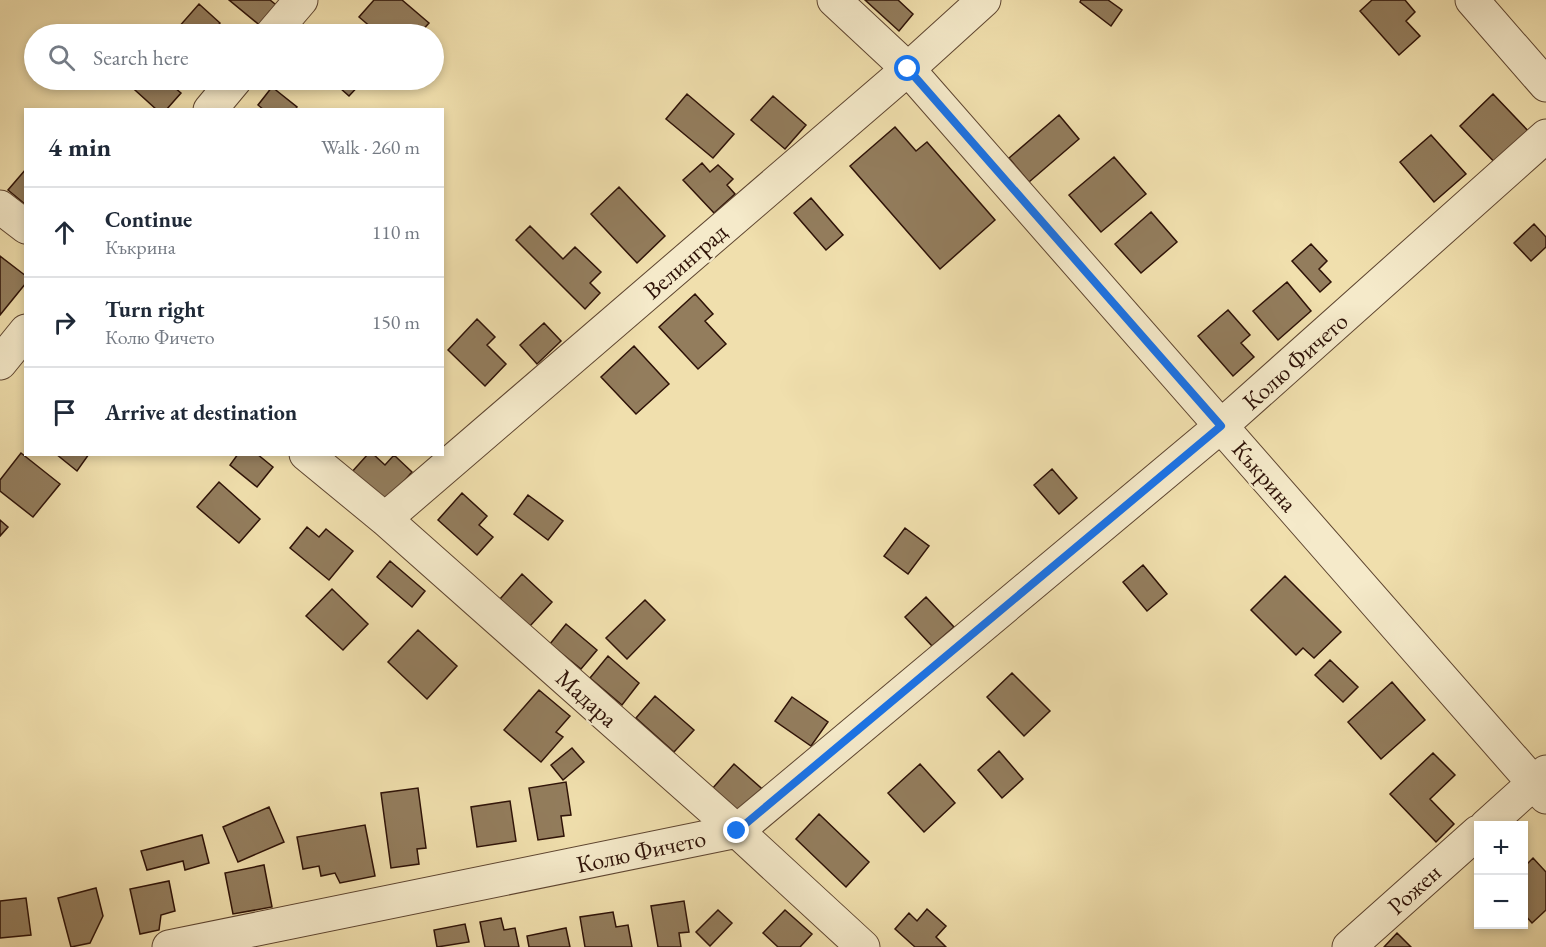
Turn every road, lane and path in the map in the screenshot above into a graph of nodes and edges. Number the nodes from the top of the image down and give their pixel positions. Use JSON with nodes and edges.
{"nodes":[{"id":1,"x":301,"y":0,"type":"edge"},
{"id":2,"x":834,"y":0,"type":"edge"},
{"id":3,"x":984,"y":0,"type":"edge"},
{"id":4,"x":1472,"y":0,"type":"edge"},
{"id":5,"x":281,"y":24,"type":"edge"},
{"id":6,"x":908,"y":69,"type":"junction"},
{"id":7,"x":1546,"y":85,"type":"edge"},
{"id":8,"x":227,"y":90,"type":"edge"},
{"id":9,"x":212,"y":108,"type":"edge"},
{"id":10,"x":1546,"y":136,"type":"edge"},
{"id":11,"x":0,"y":207,"type":"edge"},
{"id":12,"x":24,"y":225,"type":"edge"},
{"id":13,"x":24,"y":334,"type":"edge"},
{"id":14,"x":0,"y":363,"type":"edge"},
{"id":15,"x":1221,"y":426,"type":"junction"},
{"id":16,"x":308,"y":456,"type":"edge"},
{"id":17,"x":385,"y":519,"type":"junction"},
{"id":18,"x":1542,"y":784,"type":"edge"},
{"id":19,"x":1491,"y":821,"type":"edge"},
{"id":20,"x":737,"y":831,"type":"junction"},
{"id":21,"x":1474,"y":836,"type":"edge"},
{"id":22,"x":169,"y":947,"type":"edge"},
{"id":23,"x":863,"y":947,"type":"edge"},
{"id":24,"x":1349,"y":947,"type":"edge"}],
"edges":[{"from":1,"to":5,"type":"street"},
{"from":2,"to":6,"type":"street","name":"Къкрина"},
{"from":3,"to":6,"type":"street","name":"Велинград"},
{"from":4,"to":7,"type":"street"},
{"from":6,"to":15,"type":"street","name":"Къкрина"},
{"from":6,"to":17,"type":"street","name":"Велинград"},
{"from":8,"to":9,"type":"street"},
{"from":10,"to":15,"type":"street","name":"Колю Фичето"},
{"from":11,"to":12,"type":"street"},
{"from":13,"to":14,"type":"street"},
{"from":15,"to":18,"type":"street","name":"Къкрина"},
{"from":15,"to":20,"type":"street","name":"Колю Фичето"},
{"from":16,"to":17,"type":"street","name":"Мадара"},
{"from":17,"to":20,"type":"street","name":"Мадара"},
{"from":18,"to":19,"type":"street"},
{"from":20,"to":22,"type":"street","name":"Колю Фичето"},
{"from":20,"to":23,"type":"street","name":"Мадара"},
{"from":21,"to":24,"type":"street","name":"Рожен"}]}
